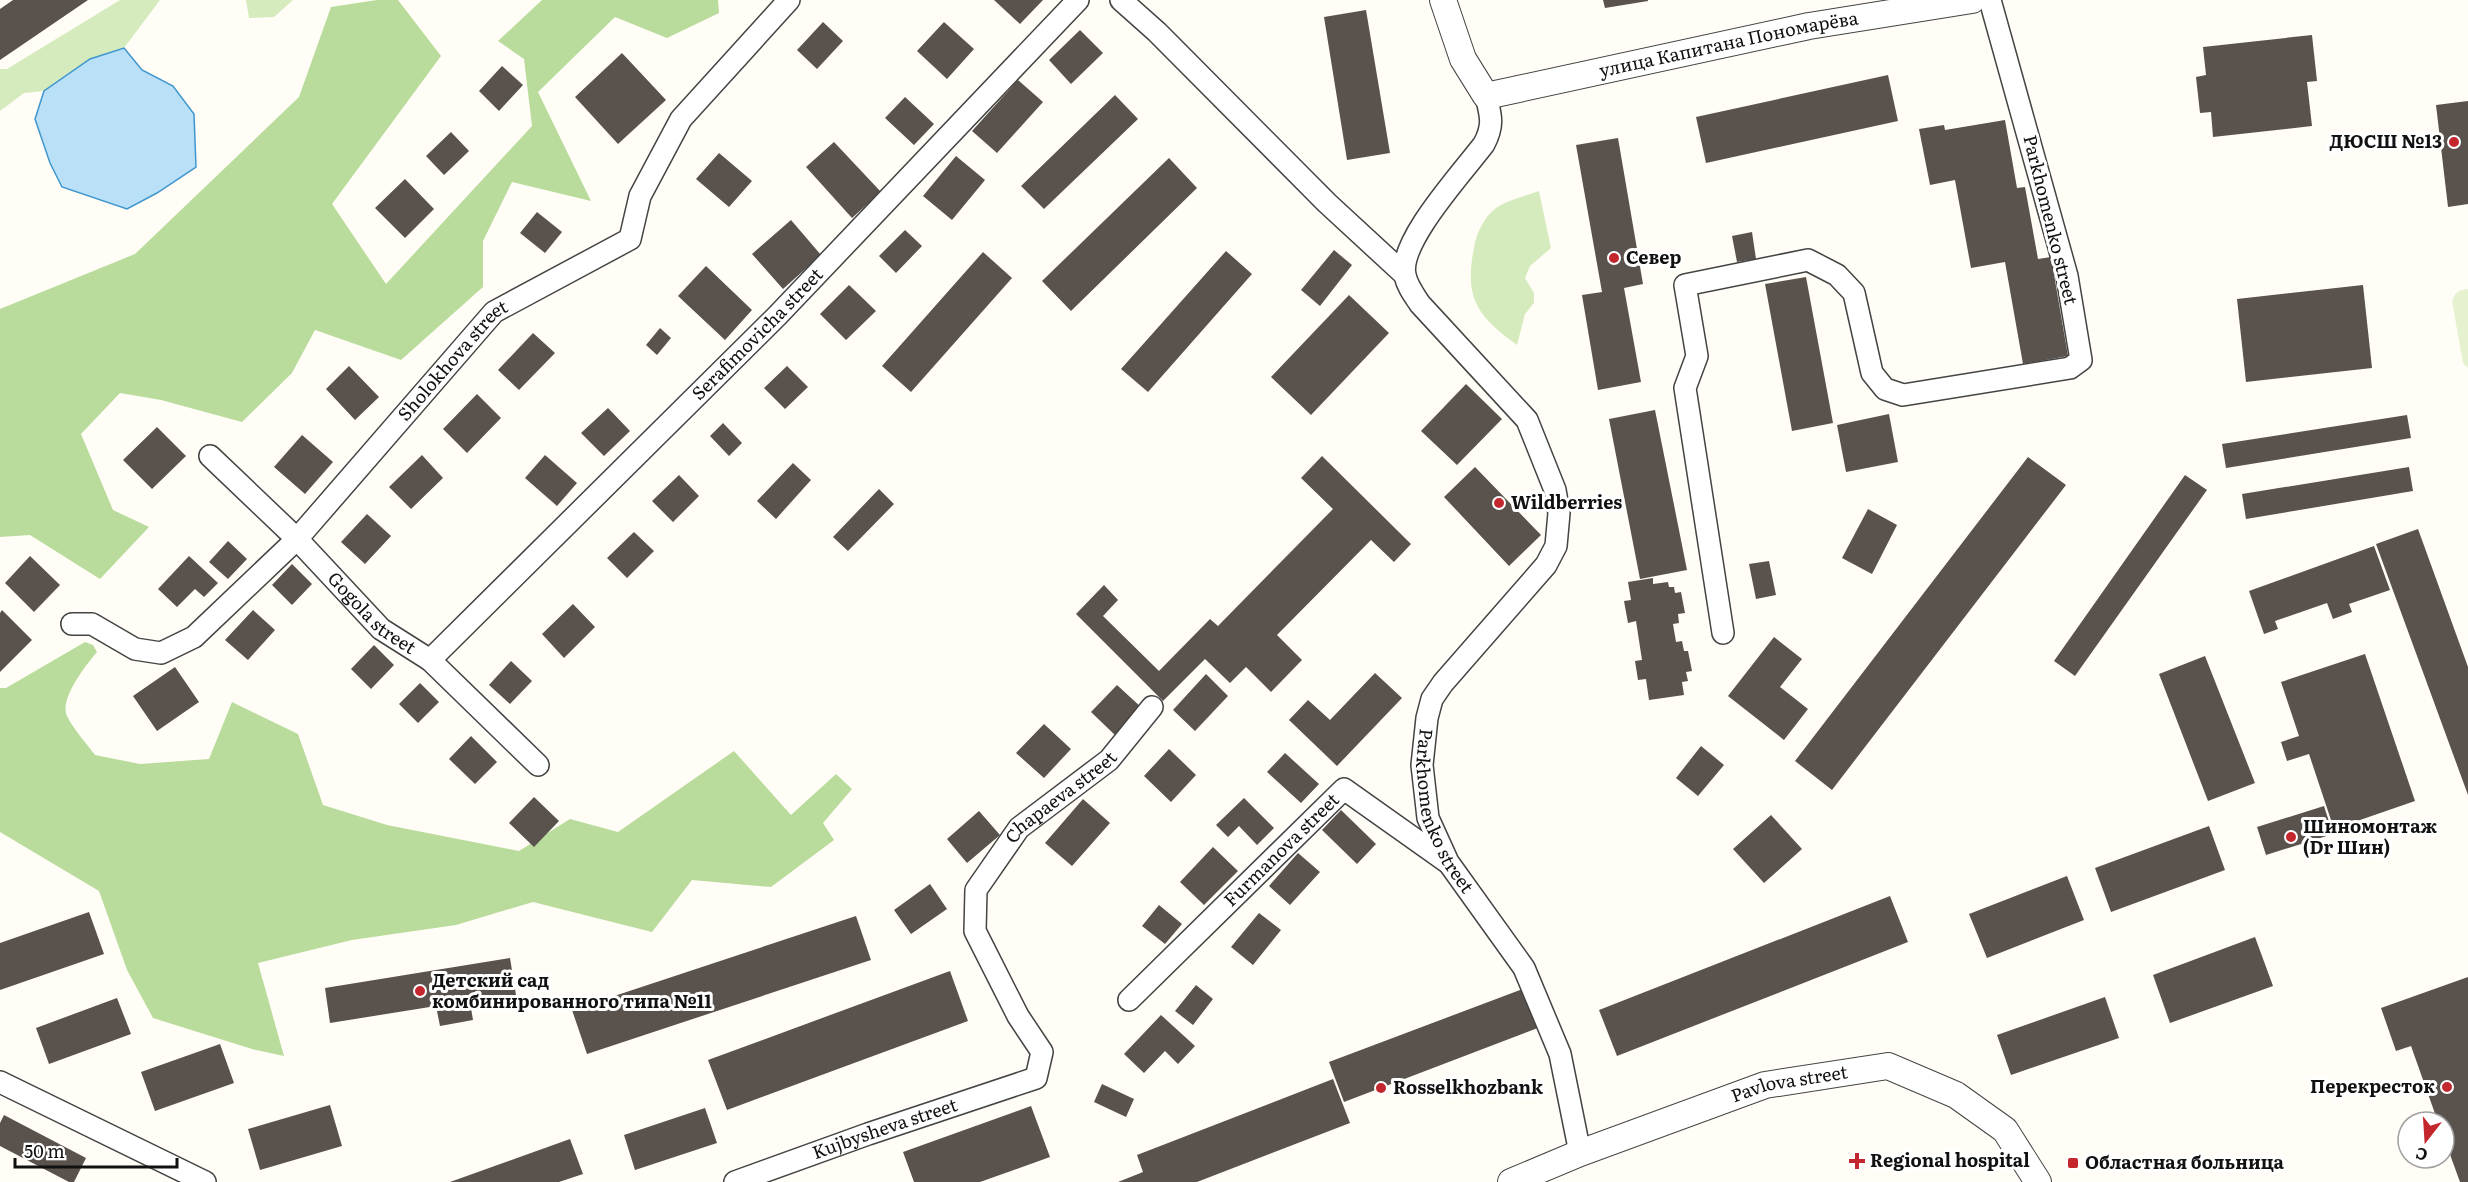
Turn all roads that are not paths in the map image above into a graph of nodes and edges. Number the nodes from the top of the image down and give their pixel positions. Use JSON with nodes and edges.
{"nodes":[{"id":1,"x":789,"y":0,"type":"edge"},
{"id":2,"x":1078,"y":0,"type":"edge"},
{"id":3,"x":1121,"y":0,"type":"edge"},
{"id":4,"x":1443,"y":0,"type":"edge"},
{"id":5,"x":1972,"y":0,"type":"edge"},
{"id":6,"x":1990,"y":0,"type":"edge"},
{"id":7,"x":1486,"y":96,"type":"junction"},
{"id":8,"x":1399,"y":261,"type":"junction"},
{"id":9,"x":210,"y":456,"type":"dead end"},
{"id":10,"x":297,"y":539,"type":"junction"},
{"id":11,"x":72,"y":624,"type":"dead end"},
{"id":12,"x":1723,"y":633,"type":"dead end"},
{"id":13,"x":430,"y":660,"type":"junction"},
{"id":14,"x":1152,"y":707,"type":"dead end"},
{"id":15,"x":538,"y":765,"type":"dead end"},
{"id":16,"x":1448,"y":862,"type":"junction"},
{"id":17,"x":1129,"y":1000,"type":"dead end"},
{"id":18,"x":1036,"y":1078,"type":"joint"},
{"id":19,"x":0,"y":1082,"type":"edge"},
{"id":20,"x":1580,"y":1153,"type":"junction"},
{"id":21,"x":744,"y":1181,"type":"edge"},
{"id":22,"x":205,"y":1182,"type":"edge"},
{"id":23,"x":1510,"y":1182,"type":"edge"},
{"id":24,"x":2038,"y":1182,"type":"edge"}],
"edges":[{"from":1,"to":10,"type":"street","name":"Sholokhova street"},
{"from":2,"to":13,"type":"street","name":"Serafimovicha street"},
{"from":3,"to":8,"type":"street"},
{"from":4,"to":7,"type":"street"},
{"from":5,"to":7,"type":"street","name":"улица Капитана Пономарёва"},
{"from":6,"to":12,"type":"street","name":"Parkhomenko street"},
{"from":7,"to":8,"type":"street"},
{"from":8,"to":16,"type":"street","name":"Parkhomenko street"},
{"from":9,"to":10,"type":"street","name":"Gogola street"},
{"from":10,"to":11,"type":"street","name":"Sholokhova street"},
{"from":10,"to":13,"type":"street","name":"Gogola street"},
{"from":13,"to":15,"type":"street","name":"Gogola street"},
{"from":14,"to":18,"type":"street","name":"Chapaeva street"},
{"from":16,"to":17,"type":"street","name":"Furmanova street"},
{"from":16,"to":20,"type":"street","name":"Parkhomenko street"},
{"from":18,"to":21,"type":"street","name":"Kujbysheva street"},
{"from":19,"to":22,"type":"street"},
{"from":20,"to":23,"type":"street","name":"Pavlova street"},
{"from":20,"to":24,"type":"street","name":"Pavlova street"}]}
